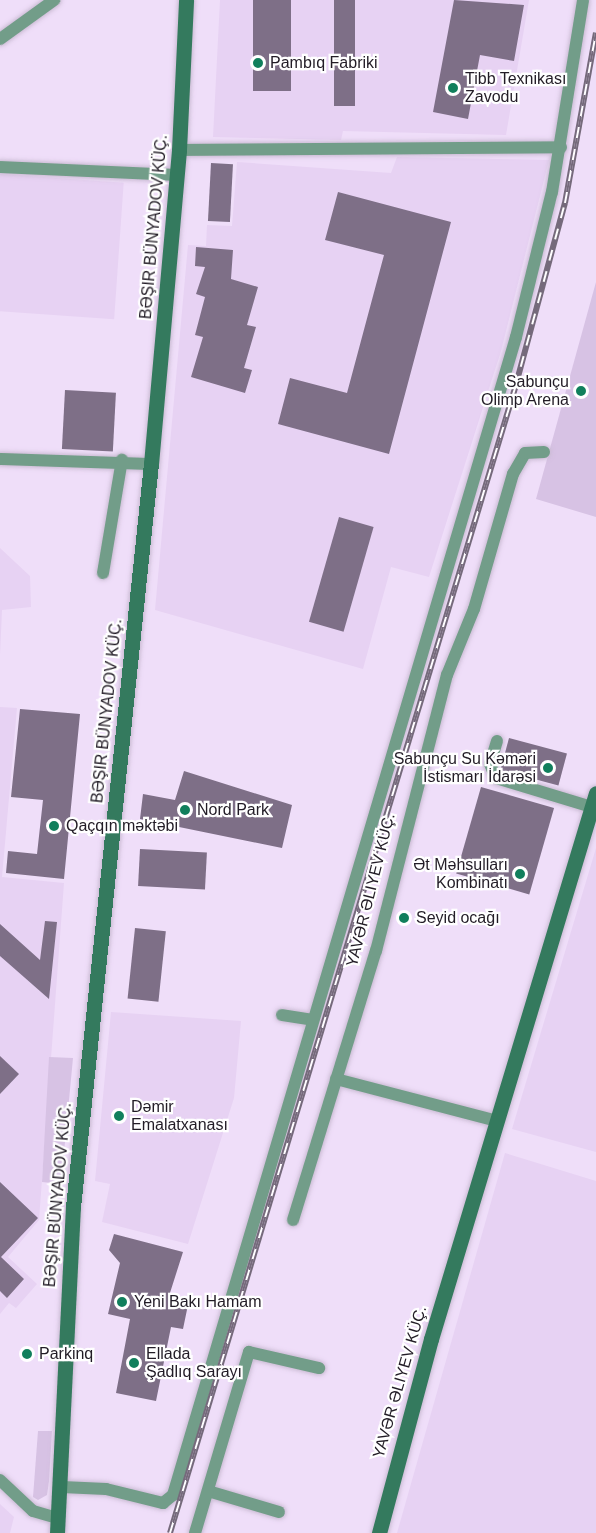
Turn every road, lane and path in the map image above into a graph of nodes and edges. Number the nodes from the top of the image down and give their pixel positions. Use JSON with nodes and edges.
{"nodes":[{"id":1,"x":54,"y":0,"type":"edge"},
{"id":2,"x":186,"y":0,"type":"edge"},
{"id":3,"x":583,"y":0,"type":"edge"},
{"id":4,"x":0,"y":39,"type":"edge"},
{"id":5,"x":561,"y":147,"type":"junction"},
{"id":6,"x":179,"y":150,"type":"junction"},
{"id":7,"x":0,"y":167,"type":"edge"},
{"id":8,"x":177,"y":175,"type":"junction"},
{"id":9,"x":544,"y":452,"type":"dead end"},
{"id":10,"x":0,"y":459,"type":"edge"},
{"id":11,"x":122,"y":460,"type":"junction"},
{"id":12,"x":150,"y":464,"type":"junction"},
{"id":13,"x":103,"y":573,"type":"dead end"},
{"id":14,"x":497,"y":741,"type":"dead end"},
{"id":15,"x":594,"y":800,"type":"edge"},
{"id":16,"x":282,"y":1015,"type":"dead end"},
{"id":17,"x":312,"y":1020,"type":"junction"},
{"id":18,"x":336,"y":1079,"type":"junction"},
{"id":19,"x":497,"y":1121,"type":"junction"},
{"id":20,"x":293,"y":1220,"type":"dead end"},
{"id":21,"x":319,"y":1368,"type":"dead end"},
{"id":22,"x":0,"y":1480,"type":"edge"},
{"id":23,"x":62,"y":1487,"type":"junction"},
{"id":24,"x":208,"y":1491,"type":"junction"},
{"id":25,"x":279,"y":1512,"type":"dead end"},
{"id":26,"x":58,"y":1526,"type":"edge"},
{"id":27,"x":195,"y":1533,"type":"edge"},
{"id":28,"x":379,"y":1533,"type":"edge"}],
"edges":[{"from":1,"to":4,"type":"street"},
{"from":2,"to":6,"type":"street","name":"BƏŞIR BÜNYADOV KÜÇ."},
{"from":3,"to":5,"type":"street"},
{"from":5,"to":6,"type":"street"},
{"from":5,"to":17,"type":"street"},
{"from":6,"to":8,"type":"street","name":"BƏŞIR BÜNYADOV KÜÇ."},
{"from":7,"to":8,"type":"street"},
{"from":8,"to":12,"type":"street","name":"BƏŞIR BÜNYADOV KÜÇ."},
{"from":9,"to":18,"type":"street","name":"YAVƏR ƏLIYEV KÜÇ."},
{"from":10,"to":11,"type":"street"},
{"from":11,"to":12,"type":"street"},
{"from":11,"to":13,"type":"street"},
{"from":12,"to":23,"type":"street","name":"BƏŞIR BÜNYADOV KÜÇ."},
{"from":14,"to":15,"type":"street"},
{"from":15,"to":19,"type":"street","name":"YAVƏR ƏLIYEV KÜÇ."},
{"from":16,"to":17,"type":"street"},
{"from":17,"to":23,"type":"street"},
{"from":18,"to":19,"type":"street"},
{"from":18,"to":20,"type":"street","name":"YAVƏR ƏLIYEV KÜÇ."},
{"from":19,"to":28,"type":"street","name":"YAVƏR ƏLIYEV KÜÇ."},
{"from":21,"to":24,"type":"street"},
{"from":22,"to":26,"type":"street"},
{"from":23,"to":26,"type":"street","name":"BƏŞIR BÜNYADOV KÜÇ."},
{"from":24,"to":25,"type":"street"},
{"from":24,"to":27,"type":"street"}]}
